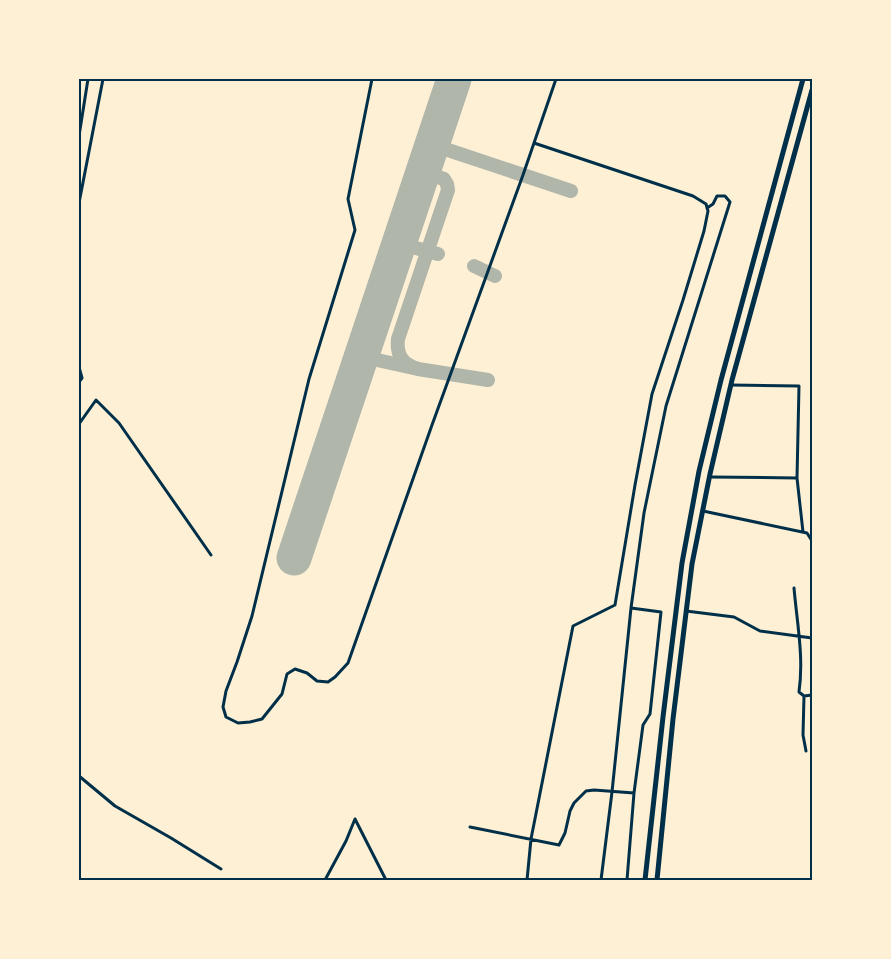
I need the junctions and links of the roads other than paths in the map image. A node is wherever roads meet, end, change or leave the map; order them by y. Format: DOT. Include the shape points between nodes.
graph roads {
  1 [pos="88,79"];
  2 [pos="103,79"];
  3 [pos="372,79"];
  4 [pos="556,79"];
  5 [pos="803,79"];
  6 [pos="812,90"];
  7 [pos="79,136"];
  8 [pos="534,143"];
  9 [pos="79,203"];
  10 [pos="708,208"];
  11 [pos="79,367"];
  12 [pos="79,382"];
  13 [pos="731,385"];
  14 [pos="79,424"];
  15 [pos="709,477"];
  16 [pos="797,478"];
  17 [pos="703,511"];
  18 [pos="803,532"];
  19 [pos="812,541"];
  20 [pos="211,555"];
  21 [pos="794,588"];
  22 [pos="631,608"];
  23 [pos="686,611"];
  24 [pos="799,636"];
  25 [pos="812,638"];
  26 [pos="812,695"];
  27 [pos="804,696"];
  28 [pos="806,751"];
  29 [pos="79,776"];
  30 [pos="612,792"];
  31 [pos="634,793"];
  32 [pos="470,827"];
  33 [pos="531,839"];
  34 [pos="222,869"];
  35 [pos="325,880"];
  36 [pos="386,880"];
  37 [pos="527,880"];
  38 [pos="602,880"];
  39 [pos="627,880"];
  40 [pos="645,880"];
  41 [pos="656,880"];
  1 -- 7 [label="street"];
  2 -- 9 [label="street"];
  3 -- 8 [label="street" via="348,198 355,230 309,379 252,616 226,691 223,707 226,717 238,723 262,719 282,694 287,674 295,669 317,682 328,682 348,663"];
  4 -- 8 [label="street"];
  5 -- 40 [label="highway" via="699,471 681,572"];
  6 -- 13 [label="highway"];
  8 -- 10 [label="street" via="693,196"];
  10 -- 22 [label="street" via="717,196 726,196 730,202 666,406 644,513"];
  10 -- 33 [label="street" via="684,300 652,394 615,605 573,626"];
  11 -- 12 [label="street" via="82,378"];
  13 -- 15 [label="highway"];
  13 -- 16 [label="street" via="799,386"];
  14 -- 20 [label="street" via="96,400 119,423"];
  15 -- 16 [label="street"];
  15 -- 17 [label="highway"];
  16 -- 18 [label="street"];
  17 -- 18 [label="street"];
  17 -- 23 [label="highway"];
  18 -- 19 [label="street"];
  21 -- 24 [label="street"];
  22 -- 30 [label="street"];
  22 -- 31 [label="street" via="661,612 650,714 643,725"];
  23 -- 24 [label="street" via="734,617 760,630"];
  23 -- 41 [label="highway"];
  24 -- 25 [label="street"];
  24 -- 27 [label="street" via="799,692"];
  26 -- 27 [label="street"];
  27 -- 28 [label="street"];
  29 -- 34 [label="street" via="115,806"];
  30 -- 31 [label="street"];
  30 -- 33 [label="street" via="586,791 574,803 559,845"];
  30 -- 38 [label="street"];
  31 -- 39 [label="street"];
  32 -- 33 [label="street"];
  33 -- 37 [label="street"];
  35 -- 36 [label="street" via="355,819"];
}
